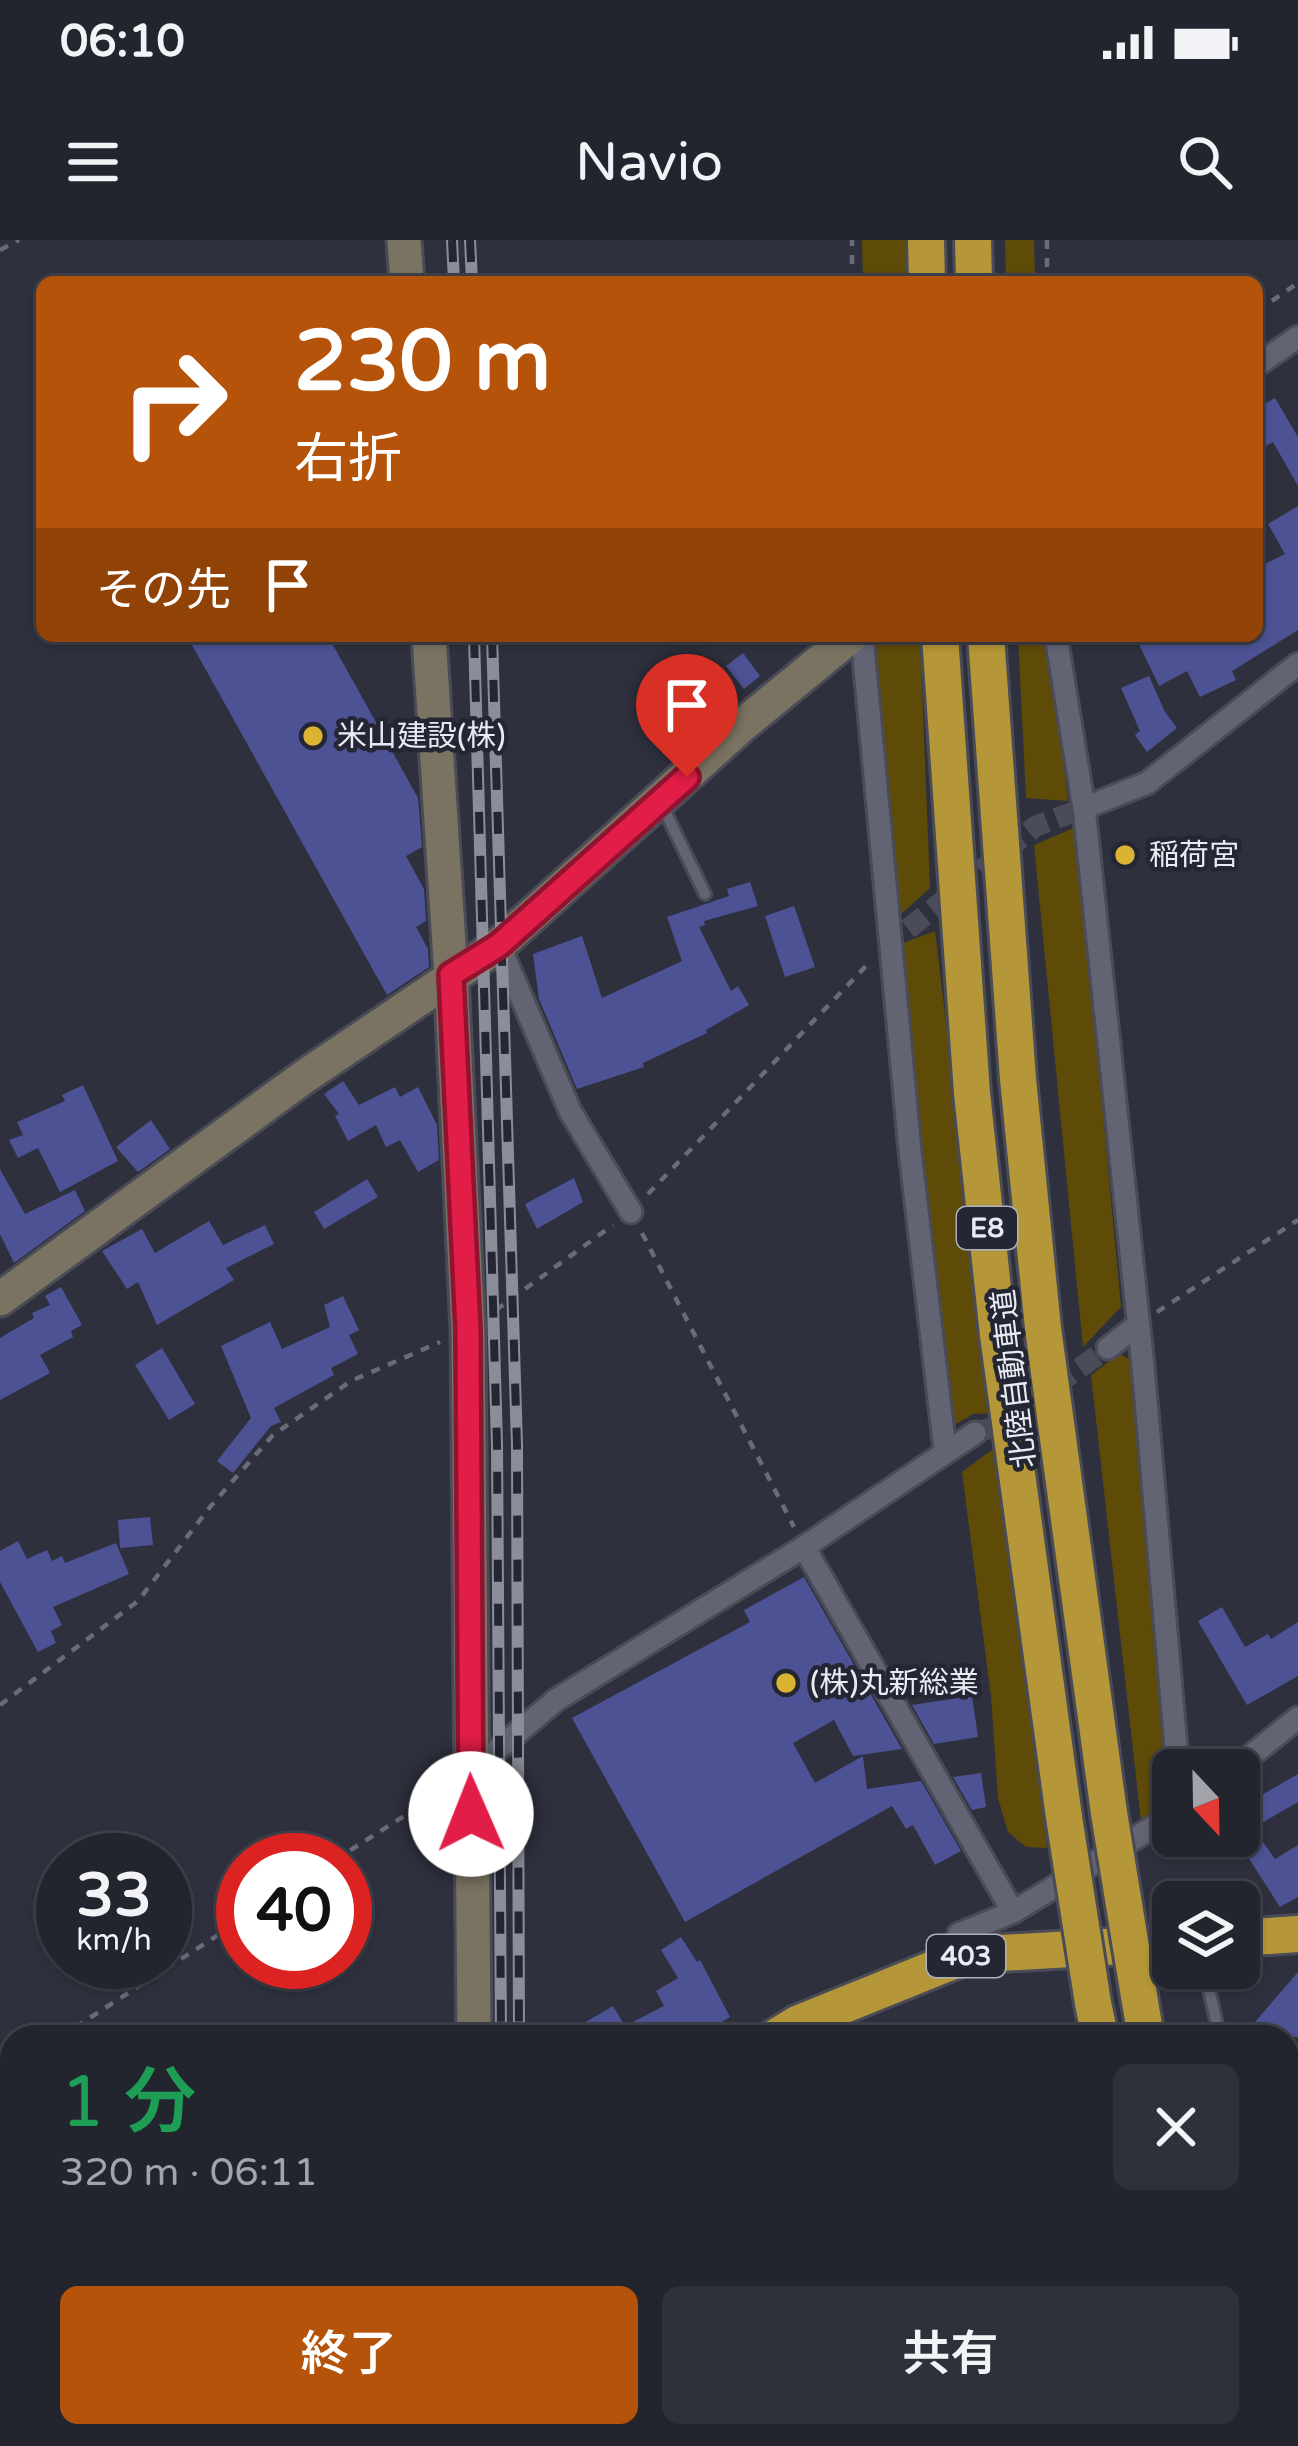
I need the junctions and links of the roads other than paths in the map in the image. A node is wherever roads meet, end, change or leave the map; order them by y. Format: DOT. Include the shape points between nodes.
graph roads {
  1 [pos="404,240"];
  2 [pos="926,240"];
  3 [pos="974,240"];
  4 [pos="406,276"];
  5 [pos="927,276"];
  6 [pos="974,276"];
  7 [pos="1298,337"];
  8 [pos="1263,361"];
  9 [pos="429,642"];
  10 [pos="844,642"];
  11 [pos="863,642"];
  12 [pos="940,642"];
  13 [pos="986,642"];
  14 [pos="1057,642"];
  15 [pos="1298,664"];
  16 [pos="661,802"];
  17 [pos="1084,808"];
  18 [pos="705,894"];
  19 [pos="499,945"];
  20 [pos="451,975"];
  21 [pos="631,1212"];
  22 [pos="0,1299"];
  23 [pos="1138,1324"];
  24 [pos="1108,1348"];
  25 [pos="975,1433"];
  26 [pos="945,1450"];
  27 [pos="804,1546"];
  28 [pos="1298,1718"];
  29 [pos="1176,1749"];
  30 [pos="1259,1749"];
  31 [pos="470,1773"];
  32 [pos="1152,1829"];
  33 [pos="1013,1912"];
  34 [pos="1298,1934"];
  35 [pos="1260,1937"];
  36 [pos="1152,1944"];
  37 [pos="955,1960"];
  38 [pos="1209,1989"];
  39 [pos="1096,2020"];
  40 [pos="474,2025"];
  41 [pos="794,2025"];
  42 [pos="1144,2025"];
  43 [pos="1217,2025"];
  1 -- 4 [label="street"];
  2 -- 5 [label="highway"];
  3 -- 6 [label="highway"];
  7 -- 8 [label="street"];
  9 -- 20 [label="street"];
  10 -- 16 [label="street"];
  11 -- 26 [label="street"];
  12 -- 39 [label="highway, 北陸自動車道 / E8, bridge" via="998,1335"];
  13 -- 42 [label="highway, 北陸自動車道 / E8, bridge" via="1040,1305"];
  14 -- 17 [label="street"];
  15 -- 17 [label="street" via="1147,783"];
  16 -- 18 [label="lane"];
  16 -- 19 [label="street"];
  17 -- 23 [label="street"];
  19 -- 20 [label="street"];
  19 -- 21 [label="street" via="570,1111"];
  20 -- 22 [label="street"];
  20 -- 31 [label="street" via="468,1330"];
  23 -- 24 [label="street"];
  23 -- 29 [label="street"];
  25 -- 26 [label="street"];
  26 -- 27 [label="street"];
  27 -- 31 [label="street" via="556,1700"];
  27 -- 33 [label="street"];
  28 -- 30 [label="street"];
  31 -- 40 [label="street"];
  32 -- 33 [label="street"];
  33 -- 37 [label="street" via="959,1934"];
  34 -- 35 [label="highway"];
  36 -- 37 [label="highway, 403"];
  37 -- 41 [label="highway, 403"];
  38 -- 43 [label="lane"];
}
